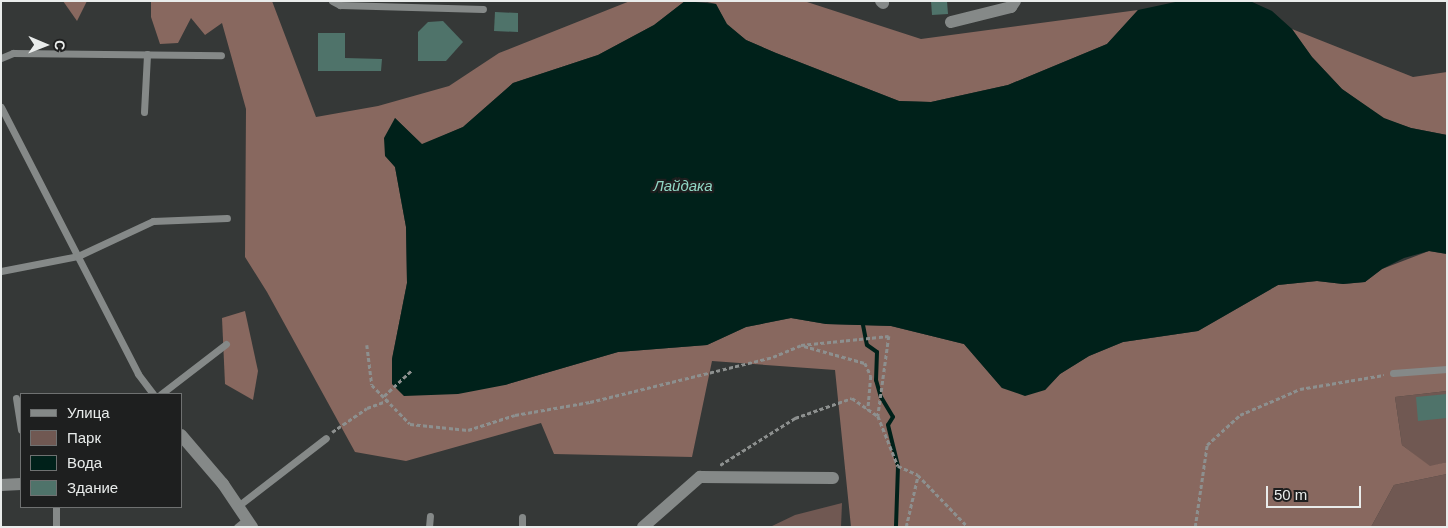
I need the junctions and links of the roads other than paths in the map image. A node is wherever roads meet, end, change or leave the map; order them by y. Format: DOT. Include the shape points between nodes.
graph roads {
  1 [pos="332,1"];
  2 [pos="1015,1"];
  3 [pos="483,9"];
  4 [pos="952,22"];
  5 [pos="147,54"];
  6 [pos="221,55"];
  7 [pos="1,58"];
  8 [pos="1,107"];
  9 [pos="144,112"];
  10 [pos="227,218"];
  11 [pos="78,256"];
  12 [pos="1,271"];
  13 [pos="226,344"];
  14 [pos="1447,369"];
  15 [pos="1393,373"];
  16 [pos="152,393"];
  17 [pos="163,393"];
  18 [pos="16,398"];
  19 [pos="20,424"];
  20 [pos="182,436"];
  21 [pos="326,438"];
  22 [pos="833,478"];
  23 [pos="20,484"];
  24 [pos="1,485"];
  25 [pos="238,506"];
  26 [pos="56,508"];
  27 [pos="430,516"];
  28 [pos="522,517"];
  29 [pos="245,524"];
  30 [pos="56,527"];
  31 [pos="430,527"];
  32 [pos="522,527"];
  33 [pos="643,527"];
  1 -- 3 [label="lane" via="340,5"];
  2 -- 4 [label="street" via="1011,7"];
  5 -- 6 [label="lane"];
  5 -- 7 [label="lane" via="13,53"];
  5 -- 9 [label="lane"];
  8 -- 11 [label="lane"];
  10 -- 11 [label="lane" via="154,221"];
  11 -- 12 [label="lane"];
  11 -- 16 [label="lane" via="138,374"];
  13 -- 17 [label="lane"];
  14 -- 15 [label="lane"];
  18 -- 19 [label="lane"];
  20 -- 25 [label="street"];
  21 -- 25 [label="lane"];
  22 -- 33 [label="street" via="700,477"];
  23 -- 24 [label="street"];
  25 -- 29 [label="street"];
  26 -- 30 [label="lane"];
  27 -- 31 [label="lane"];
  28 -- 32 [label="lane"];
}
